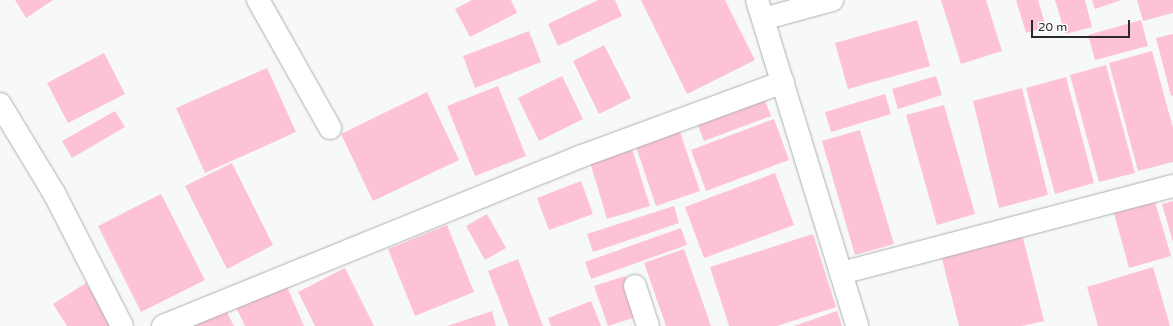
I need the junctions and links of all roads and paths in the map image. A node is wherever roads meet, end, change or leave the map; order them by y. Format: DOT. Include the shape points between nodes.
graph roads {
  1 [pos="258,0"];
  2 [pos="832,0"];
  3 [pos="760,10"];
  4 [pos="783,82"];
  5 [pos="0,104"];
  6 [pos="330,128"];
  7 [pos="1173,186"];
  8 [pos="841,273"];
  9 [pos="634,286"];
  10 [pos="122,326"];
  11 [pos="163,326"];
  12 [pos="648,326"];
  13 [pos="857,326"];
  1 -- 6 [label="street"];
  2 -- 3 [label="street"];
  3 -- 4 [label="street"];
  4 -- 8 [label="street"];
  4 -- 11 [label="street" via="582,156"];
  5 -- 10 [label="street" via="54,193"];
  7 -- 8 [label="street"];
  8 -- 13 [label="street"];
  9 -- 12 [label="street"];
}
